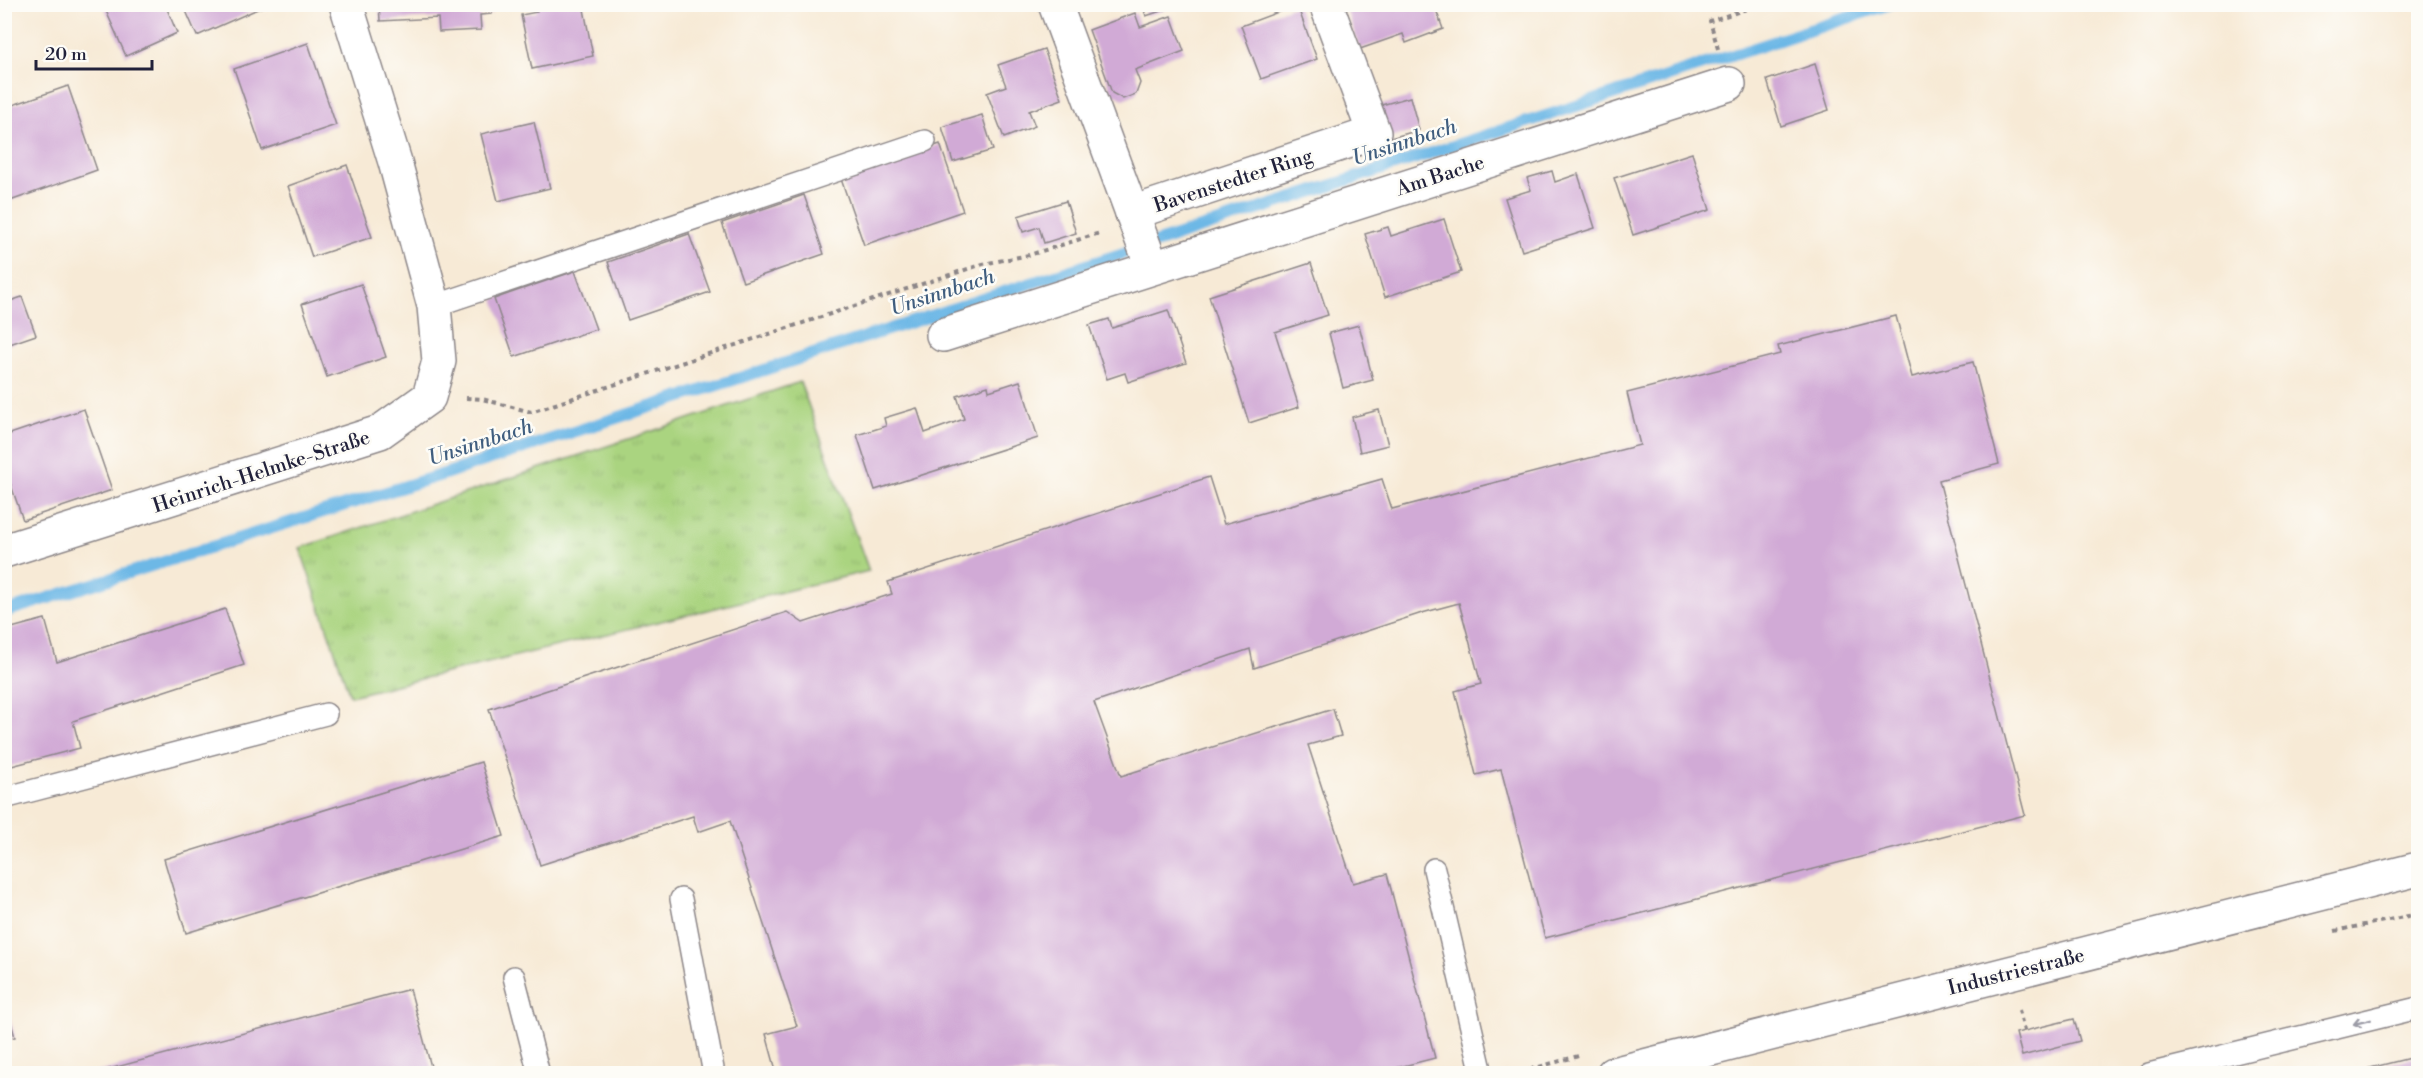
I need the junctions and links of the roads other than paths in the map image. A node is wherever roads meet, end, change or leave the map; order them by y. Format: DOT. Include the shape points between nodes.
graph roads {
  1 [pos="346,4"];
  2 [pos="1055,4"];
  3 [pos="1326,4"];
  4 [pos="1729,84"];
  5 [pos="925,141"];
  6 [pos="1142,239"];
  7 [pos="434,306"];
  8 [pos="943,335"];
  9 [pos="4,551"];
  10 [pos="326,714"];
  11 [pos="4,798"];
  12 [pos="1434,869"];
  13 [pos="2418,869"];
  14 [pos="681,899"];
  15 [pos="514,977"];
  16 [pos="2418,1008"];
  17 [pos="539,1074"];
  18 [pos="714,1074"];
  19 [pos="1482,1074"];
  20 [pos="1613,1074"];
  21 [pos="2149,1074"];
  1 -- 7 [label="street"];
  2 -- 6 [label="street, Bavenstedter Ring"];
  3 -- 6 [label="street, Bavenstedter Ring" via="1374,133"];
  4 -- 6 [label="street, Am Bache"];
  5 -- 7 [label="lane"];
  6 -- 8 [label="street, Am Bache"];
  7 -- 9 [label="street, Heinrich-Helmke-Straße" via="439,361 429,397 380,432"];
  10 -- 11 [label="lane"];
  12 -- 19 [label="lane"];
  13 -- 20 [label="street, Industriestraße"];
  14 -- 18 [label="lane"];
  15 -- 17 [label="lane"];
  16 -- 21 [label="lane, one-way"];
}
